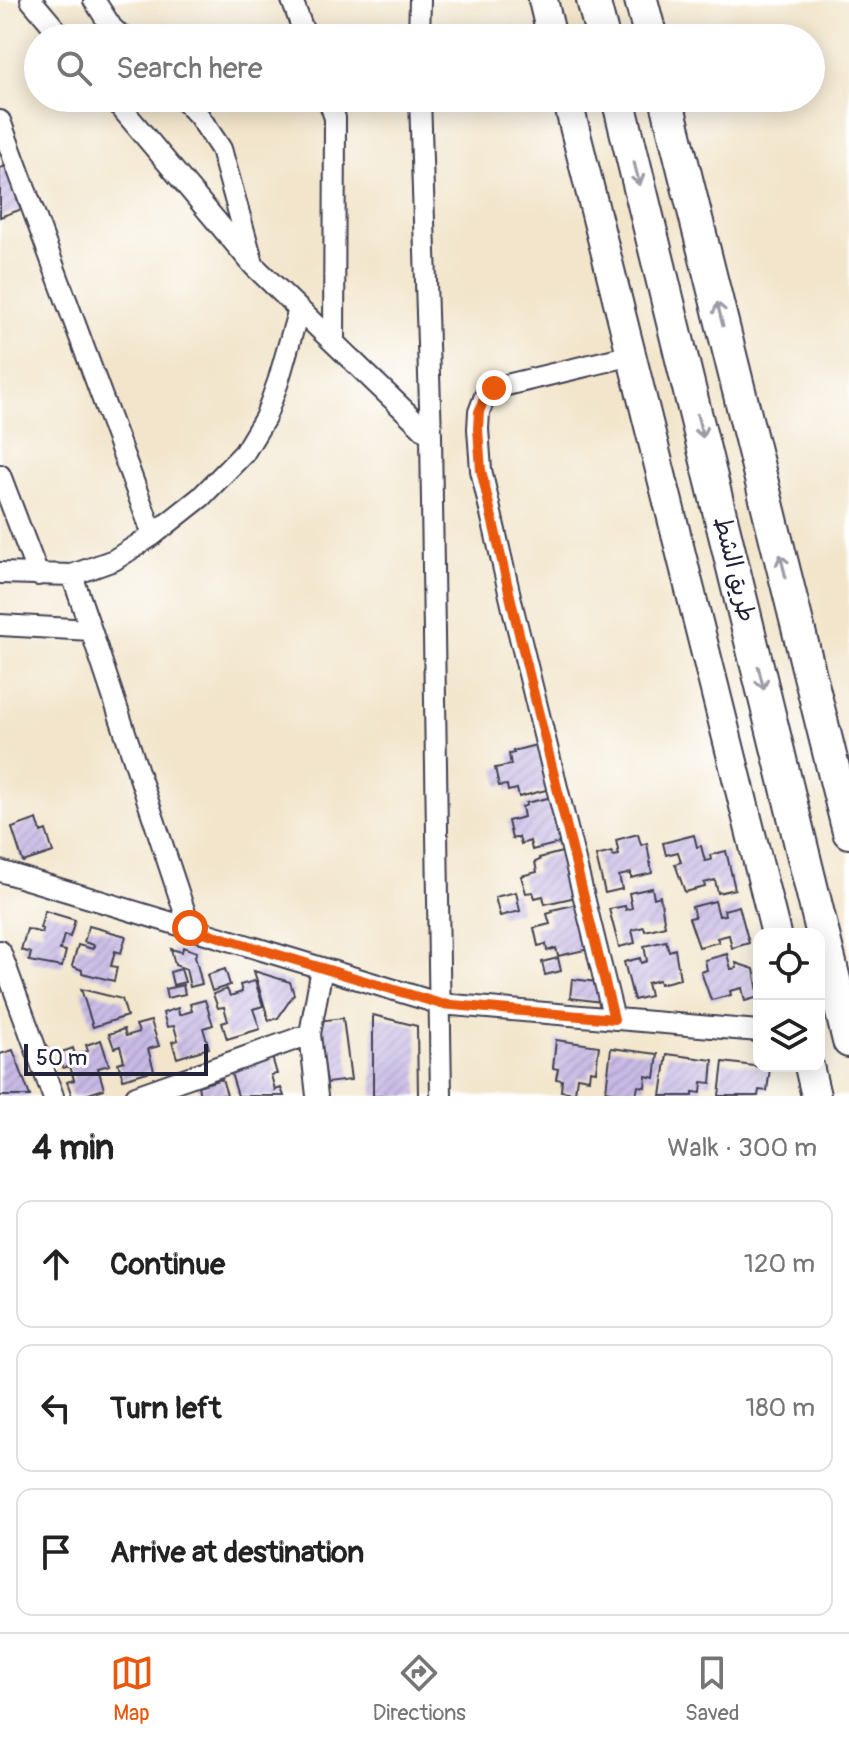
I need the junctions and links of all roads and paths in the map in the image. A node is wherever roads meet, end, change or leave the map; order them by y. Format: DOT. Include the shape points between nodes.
graph roads {
  1 [pos="31,0"];
  2 [pos="94,0"];
  3 [pos="292,0"];
  4 [pos="420,0"];
  5 [pos="543,0"];
  6 [pos="593,0"];
  7 [pos="641,0"];
  8 [pos="51,24"];
  9 [pos="109,24"];
  10 [pos="301,24"];
  11 [pos="419,24"];
  12 [pos="549,24"];
  13 [pos="599,24"];
  14 [pos="647,24"];
  15 [pos="125,112"];
  16 [pos="195,112"];
  17 [pos="333,112"];
  18 [pos="420,112"];
  19 [pos="571,112"];
  20 [pos="621,112"];
  21 [pos="669,112"];
  22 [pos="0,121"];
  23 [pos="254,266"];
  24 [pos="299,309"];
  25 [pos="334,343"];
  26 [pos="632,355"];
  27 [pos="431,436"];
  28 [pos="0,475"];
  29 [pos="153,535"];
  30 [pos="0,573"];
  31 [pos="38,575"];
  32 [pos="72,575"];
  33 [pos="0,625"];
  34 [pos="91,630"];
  35 [pos="849,832"];
  36 [pos="0,871"];
  37 [pos="190,928"];
  38 [pos="775,928"];
  39 [pos="0,951"];
  40 [pos="322,968"];
  41 [pos="441,1004"];
  42 [pos="614,1019"];
  43 [pos="753,1031"];
  44 [pos="310,1034"];
  45 [pos="849,1041"];
  46 [pos="810,1072"];
  47 [pos="53,1096"];
  48 [pos="136,1096"];
  49 [pos="317,1096"];
  50 [pos="441,1096"];
  51 [pos="816,1096"];
  1 -- 8 [label="street"];
  2 -- 9 [label="street"];
  3 -- 10 [label="street"];
  4 -- 11 [label="street"];
  5 -- 12 [label="street"];
  6 -- 13 [label="main road"];
  7 -- 14 [label="main road"];
  15 -- 23 [label="street"];
  16 -- 23 [label="street" via="221,149"];
  17 -- 25 [label="street"];
  18 -- 27 [label="street"];
  19 -- 26 [label="street"];
  20 -- 45 [label="main road, طريق الشط, one-way"];
  35 -- 21 [label="main road, طريق الشط, one-way"];
  22 -- 29 [label="street"];
  23 -- 24 [label="street"];
  24 -- 25 [label="street"];
  24 -- 29 [label="street" via="265,418 244,453"];
  25 -- 27 [label="street"];
  26 -- 38 [label="street"];
  26 -- 42 [label="street" via="494,388 485,396 478,429 481,470 509,593"];
  27 -- 41 [label="street"];
  28 -- 31 [label="street"];
  29 -- 32 [label="street" via="114,560"];
  30 -- 31 [label="street"];
  31 -- 32 [label="street"];
  32 -- 34 [label="street"];
  33 -- 34 [label="street"];
  34 -- 37 [label="street"];
  36 -- 37 [label="street"];
  37 -- 40 [label="street"];
  39 -- 47 [label="street"];
  40 -- 41 [label="street"];
  40 -- 44 [label="street"];
  41 -- 42 [label="street"];
  41 -- 50 [label="street"];
  42 -- 43 [label="street"];
  44 -- 48 [label="street"];
  44 -- 49 [label="street"];
  46 -- 51 [label="street"];
}
